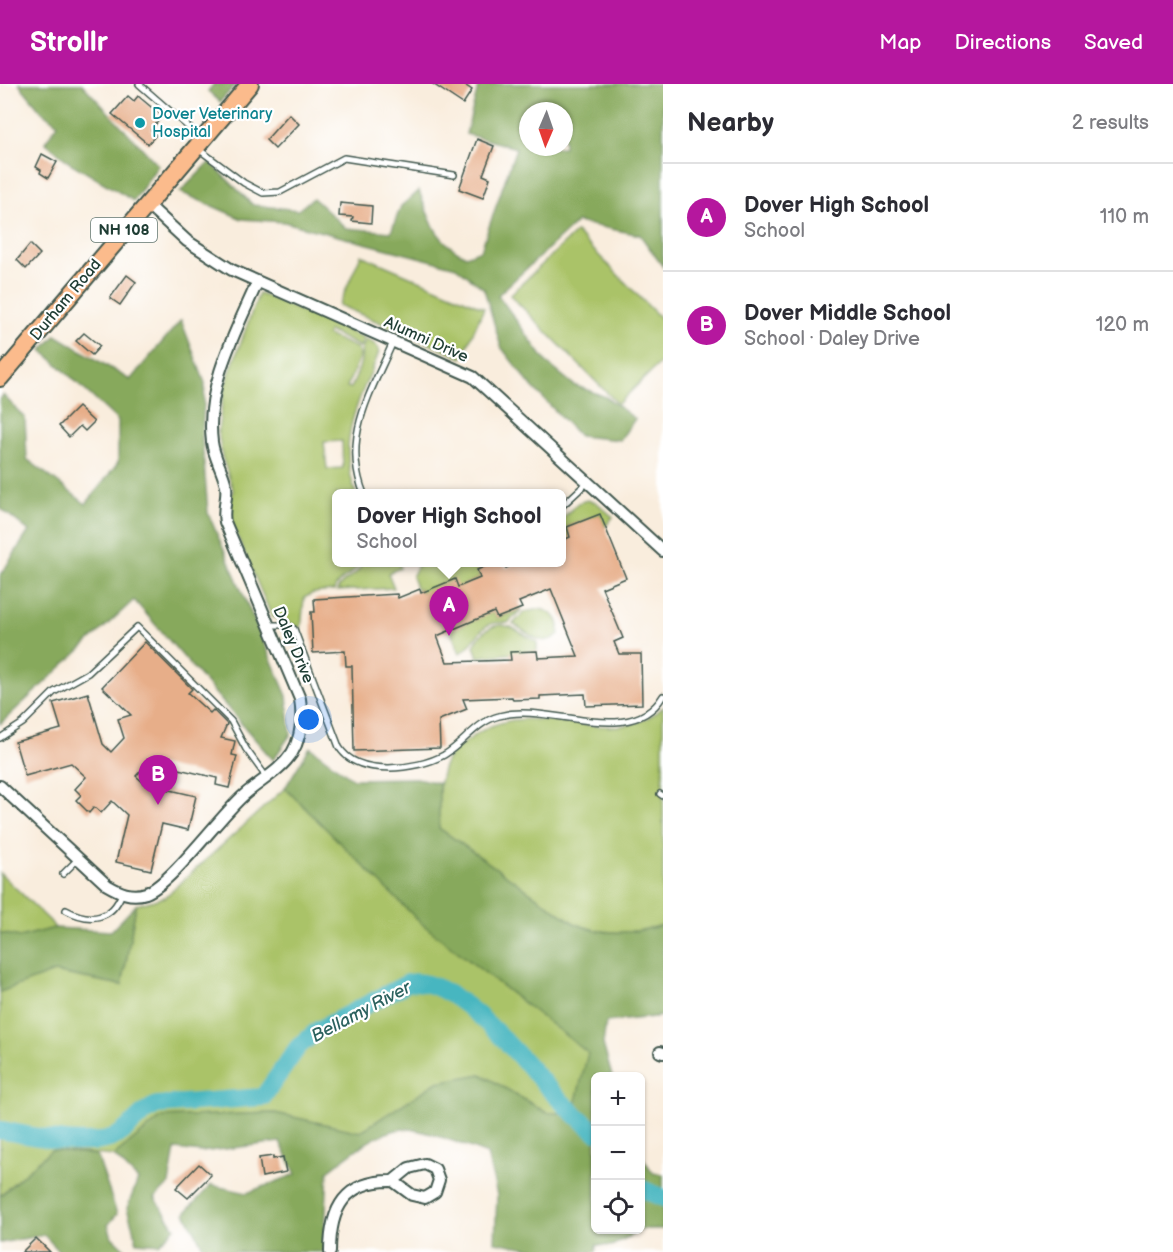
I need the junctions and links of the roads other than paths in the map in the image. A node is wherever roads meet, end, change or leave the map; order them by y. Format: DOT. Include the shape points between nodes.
graph roads {
  1 [pos="139,84"];
  2 [pos="250,84"];
  3 [pos="199,144"];
  4 [pos="454,175"];
  5 [pos="147,204"];
  6 [pos="257,283"];
  7 [pos="393,342"];
  8 [pos="0,378"];
  9 [pos="588,482"];
  10 [pos="363,489"];
  11 [pos="566,502"];
  12 [pos="663,550"];
  13 [pos="269,625"];
  14 [pos="663,696"];
  15 [pos="0,738"];
  16 [pos="267,778"];
  17 [pos="0,786"];
  18 [pos="78,859"];
  19 [pos="63,874"];
  20 [pos="122,893"];
  21 [pos="66,910"];
  22 [pos="393,1180"];
  23 [pos="330,1252"];
  1 -- 3 [label="lane"];
  2 -- 3 [label="main road, Durham Road / NH 108"];
  3 -- 4 [label="lane" via="244,183 263,193 279,192 344,158"];
  3 -- 5 [label="main road, Durham Road / NH 108"];
  5 -- 6 [label="street, Alumni Drive" via="213,260"];
  5 -- 8 [label="main road, Durham Road / NH 108"];
  6 -- 7 [label="street, Alumni Drive"];
  6 -- 13 [label="street, Daley Drive" via="223,367 211,426 226,489 225,522"];
  7 -- 9 [label="street, Alumni Drive" via="457,368 481,383"];
  7 -- 10 [label="lane" via="356,434 357,469"];
  9 -- 11 [label="lane"];
  9 -- 12 [label="street, Alumni Drive"];
  13 -- 14 [label="lane" via="294,630 339,747 351,761 364,767 419,765 434,760 477,727 507,714 553,714 606,723 630,720 649,712"];
  13 -- 16 [label="street, Daley Drive" via="300,699 302,717 291,753"];
  15 -- 16 [label="lane" via="23,723 54,692 88,672 137,627 231,722"];
  16 -- 20 [label="street, Daley Drive" via="241,798 164,881 145,893"];
  17 -- 18 [label="street"];
  18 -- 19 [label="lane"];
  18 -- 20 [label="street"];
  20 -- 21 [label="lane" via="115,908 105,916 81,917"];
  22 -- 23 [label="street" via="360,1186 341,1202 332,1222"];
}
